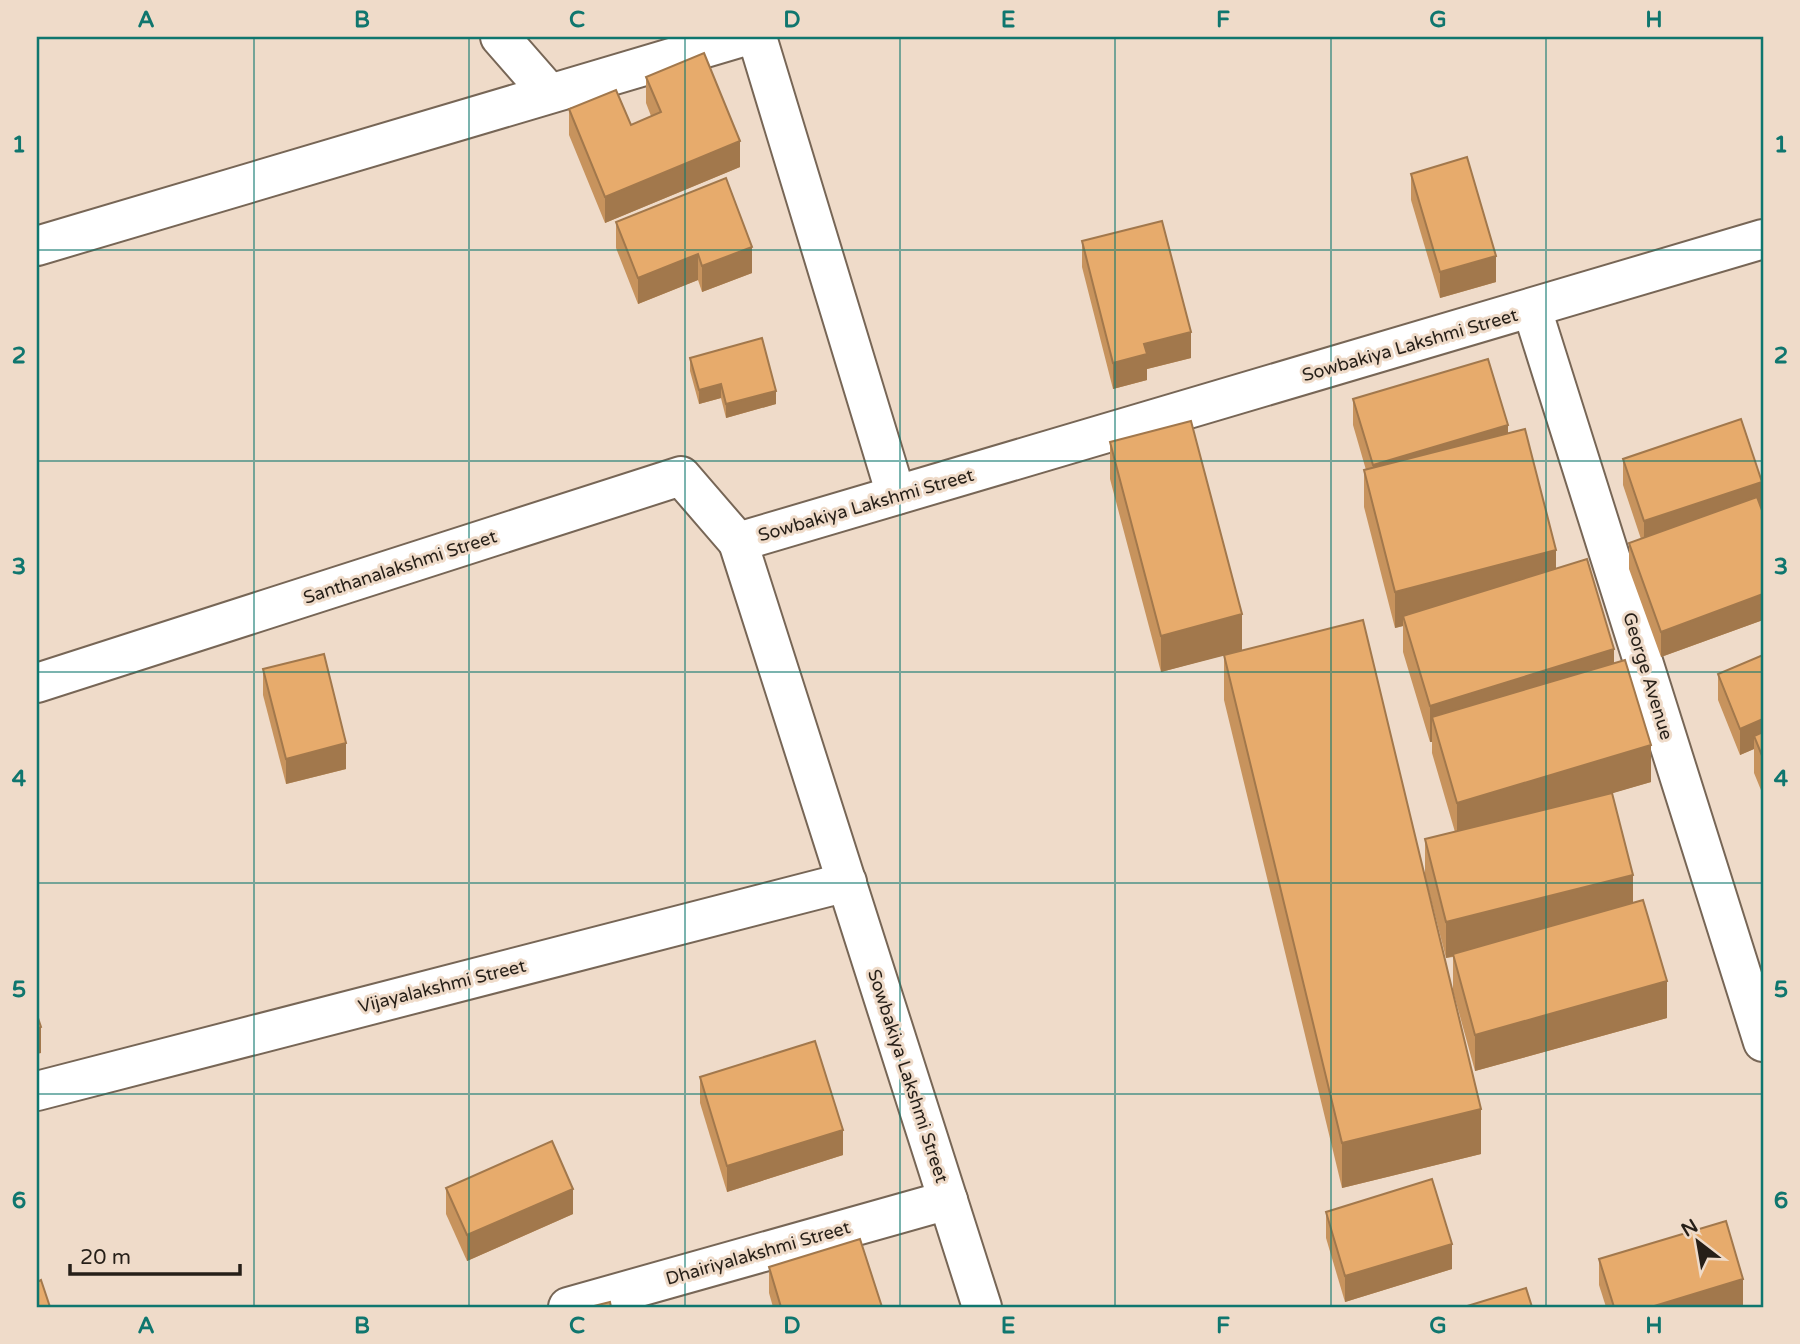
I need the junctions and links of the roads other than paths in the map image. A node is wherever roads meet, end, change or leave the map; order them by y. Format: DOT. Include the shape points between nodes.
graph roads {
  1 [pos="500,37"];
  2 [pos="742,37"];
  3 [pos="757,37"];
  4 [pos="549,93"];
  5 [pos="1763,239"];
  6 [pos="37,246"];
  7 [pos="1532,309"];
  8 [pos="896,495"];
  9 [pos="738,542"];
  10 [pos="37,683"];
  11 [pos="847,882"];
  12 [pos="1763,1042"];
  13 [pos="37,1091"];
  14 [pos="948,1200"];
  15 [pos="568,1307"];
  16 [pos="982,1307"];
  1 -- 4 [label="street"];
  2 -- 4 [label="street"];
  3 -- 8 [label="street"];
  4 -- 6 [label="street"];
  5 -- 7 [label="street, Sowbakiya Lakshmi Street"];
  7 -- 8 [label="street, Sowbakiya Lakshmi Street"];
  7 -- 12 [label="street, George Avenue"];
  8 -- 9 [label="street, Sowbakiya Lakshmi Street"];
  9 -- 10 [label="street, Santhanalakshmi Street" via="681,477"];
  9 -- 11 [label="street, Sowbakiya Lakshmi Street"];
  11 -- 13 [label="street, Vijayalakshmi Street"];
  11 -- 14 [label="street, Sowbakiya Lakshmi Street"];
  14 -- 15 [label="street, Dhairiyalakshmi Street"];
  14 -- 16 [label="street, Sowbakiya Lakshmi Street"];
}
